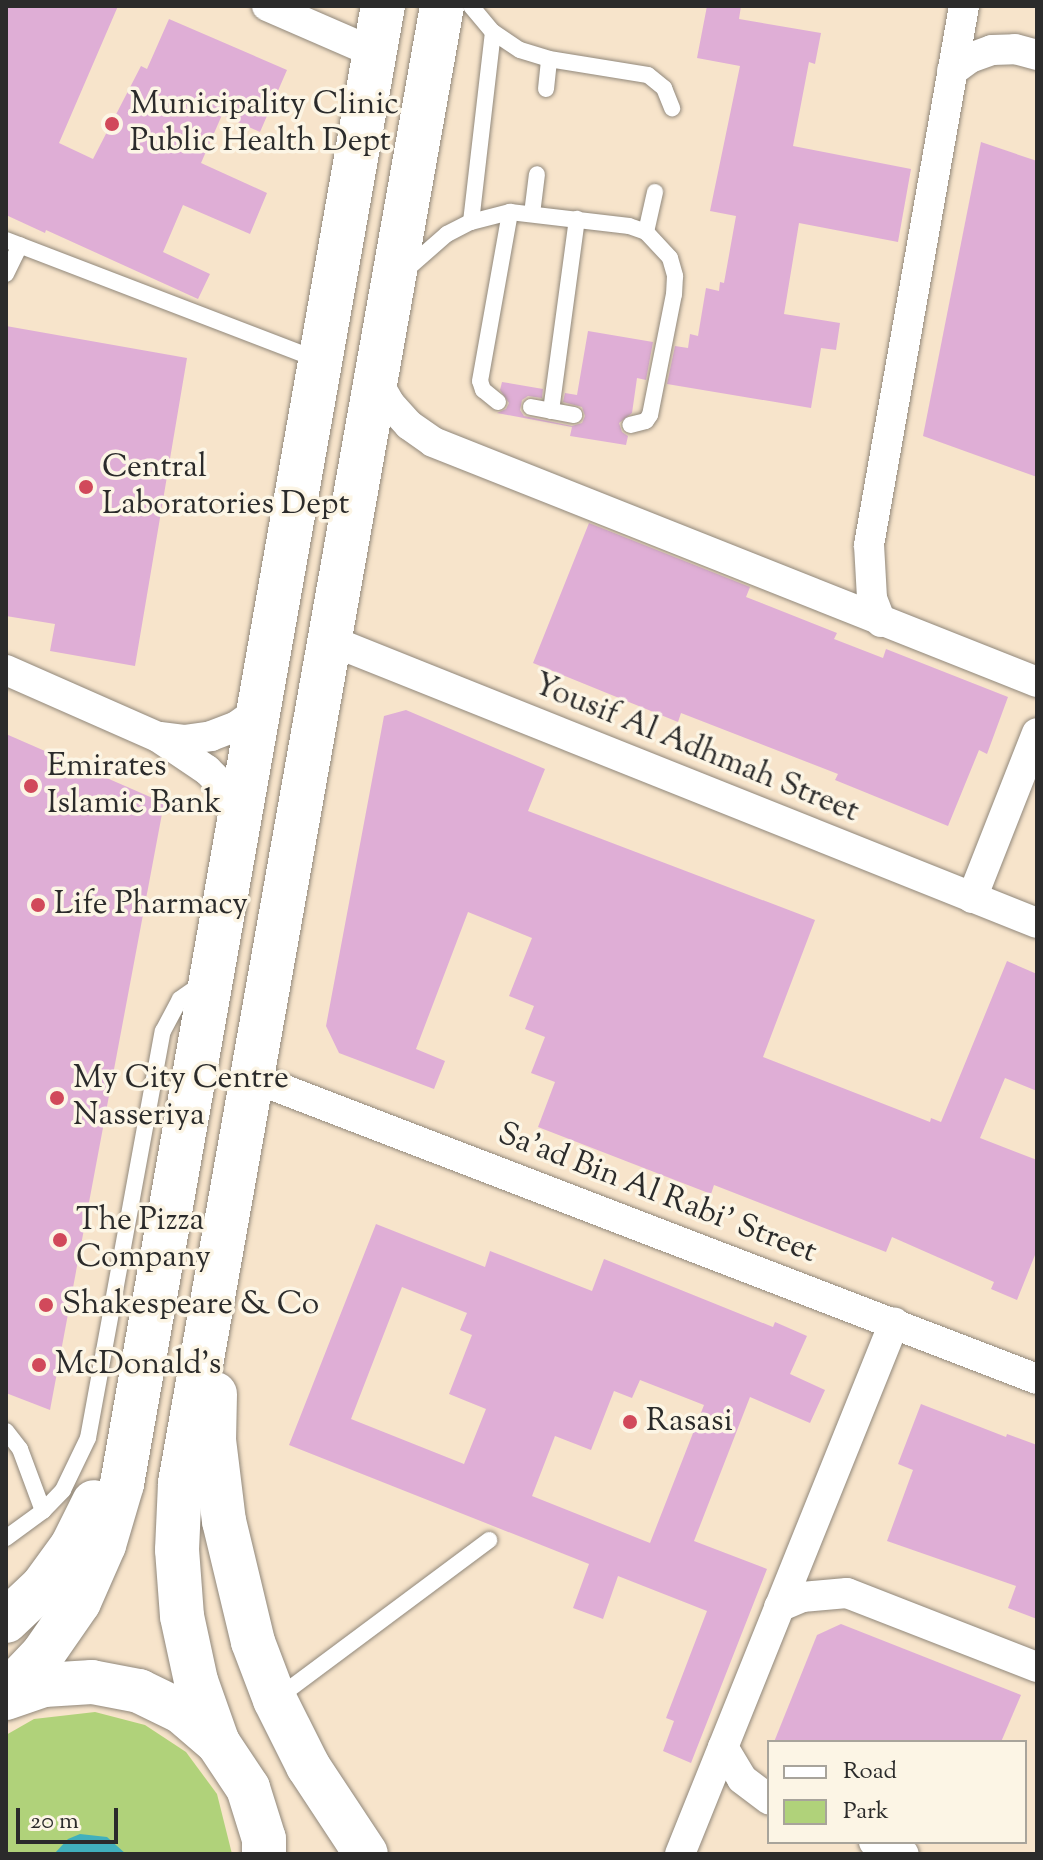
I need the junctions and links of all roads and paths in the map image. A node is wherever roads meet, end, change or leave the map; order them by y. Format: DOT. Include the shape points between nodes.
graph roads {
  1 [pos="383,6"];
  2 [pos="442,6"];
  3 [pos="471,6"];
  4 [pos="964,6"];
  5 [pos="272,7"];
  6 [pos="493,32"];
  7 [pos="375,53"];
  8 [pos="1037,55"];
  9 [pos="549,59"];
  10 [pos="952,71"];
  11 [pos="546,89"];
  12 [pos="672,108"];
  13 [pos="537,174"];
  14 [pos="655,192"];
  15 [pos="510,212"];
  16 [pos="532,214"];
  17 [pos="577,219"];
  18 [pos="471,222"];
  19 [pos="646,232"];
  20 [pos="13,242"];
  21 [pos="6,274"];
  22 [pos="390,293"];
  23 [pos="320,360"];
  24 [pos="375,378"];
  25 [pos="498,402"];
  26 [pos="531,407"];
  27 [pos="551,411"];
  28 [pos="574,415"];
  29 [pos="630,425"];
  30 [pos="881,622"];
  31 [pos="329,640"];
  32 [pos="6,670"];
  33 [pos="1037,682"];
  34 [pos="259,710"];
  35 [pos="1037,733"];
  36 [pos="158,737"];
  37 [pos="240,818"];
  38 [pos="972,898"];
  39 [pos="1037,923"];
  40 [pos="211,979"];
  41 [pos="251,1077"];
  42 [pos="216,1275"];
  43 [pos="894,1323"];
  44 [pos="1037,1379"];
  45 [pos="133,1420"];
  46 [pos="6,1431"];
  47 [pos="43,1511"];
  48 [pos="6,1538"];
  49 [pos="489,1540"];
  50 [pos="779,1607"];
  51 [pos="6,1621"];
  52 [pos="1037,1667"];
  53 [pos="6,1696"];
  54 [pos="275,1700"];
  55 [pos="218,1743"];
  56 [pos="723,1747"];
  57 [pos="767,1798"];
  58 [pos="879,1844"];
  59 [pos="269,1849"];
  60 [pos="366,1854"];
  61 [pos="680,1854"];
  62 [pos="904,1854"];
  1 -- 7 [label="main road"];
  2 -- 22 [label="main road"];
  3 -- 6 [label="lane"];
  4 -- 10 [label="street"];
  5 -- 7 [label="street"];
  6 -- 9 [label="lane" via="520,50"];
  6 -- 18 [label="lane"];
  7 -- 23 [label="main road"];
  8 -- 10 [label="street" via="992,50"];
  9 -- 11 [label="lane"];
  9 -- 12 [label="lane" via="648,75 664,88"];
  10 -- 30 [label="street" via="869,545 872,598"];
  13 -- 16 [label="lane"];
  14 -- 19 [label="lane"];
  15 -- 16 [label="lane"];
  15 -- 18 [label="lane"];
  15 -- 25 [label="lane" via="480,381"];
  16 -- 17 [label="lane"];
  17 -- 19 [label="lane"];
  17 -- 27 [label="lane"];
  18 -- 22 [label="lane" via="425,250"];
  19 -- 29 [label="lane" via="670,258 674,294 650,415"];
  20 -- 21 [label="lane"];
  20 -- 23 [label="lane"];
  22 -- 24 [label="main road"];
  23 -- 34 [label="main road"];
  24 -- 30 [label="street" via="409,425 433,442"];
  24 -- 31 [label="main road"];
  26 -- 27 [label="lane"];
  27 -- 28 [label="lane"];
  30 -- 33 [label="street"];
  31 -- 38 [label="street, Yousif Al Adhmah Street"];
  31 -- 41 [label="main road"];
  32 -- 36 [label="street"];
  34 -- 36 [label="street" via="211,736"];
  34 -- 37 [label="main road"];
  35 -- 38 [label="street"];
  36 -- 37 [label="street" via="207,770"];
  37 -- 40 [label="main road"];
  38 -- 39 [label="street, Yousif Al Adhmah Street"];
  40 -- 45 [label="main road"];
  40 -- 47 [label="lane" via="180,999 163,1031 88,1438 63,1490"];
  41 -- 42 [label="main road"];
  41 -- 43 [label="street, Sa'ad Bin Al Rabi' Street"];
  42 -- 54 [label="main road" via="214,1440 224,1521 236,1582"];
  42 -- 55 [label="main road" via="180,1483 177,1550 182,1616 196,1681"];
  43 -- 44 [label="street, Sa'ad Bin Al Rabi' Street"];
  43 -- 50 [label="street"];
  45 -- 51 [label="main road" via="72,1546 43,1586"];
  45 -- 53 [label="main road" via="104,1545 79,1602"];
  46 -- 47 [label="lane" via="20,1449"];
  47 -- 48 [label="lane"];
  49 -- 54 [label="lane"];
  50 -- 52 [label="street" via="813,1595 847,1593"];
  50 -- 56 [label="street"];
  53 -- 55 [label="main road" via="44,1685 92,1682 139,1691 182,1712"];
  54 -- 60 [label="main road" via="308,1766"];
  55 -- 59 [label="main road" via="248,1788"];
  56 -- 57 [label="street" via="742,1779"];
  56 -- 61 [label="street"];
  58 -- 62 [label="street"];
}
